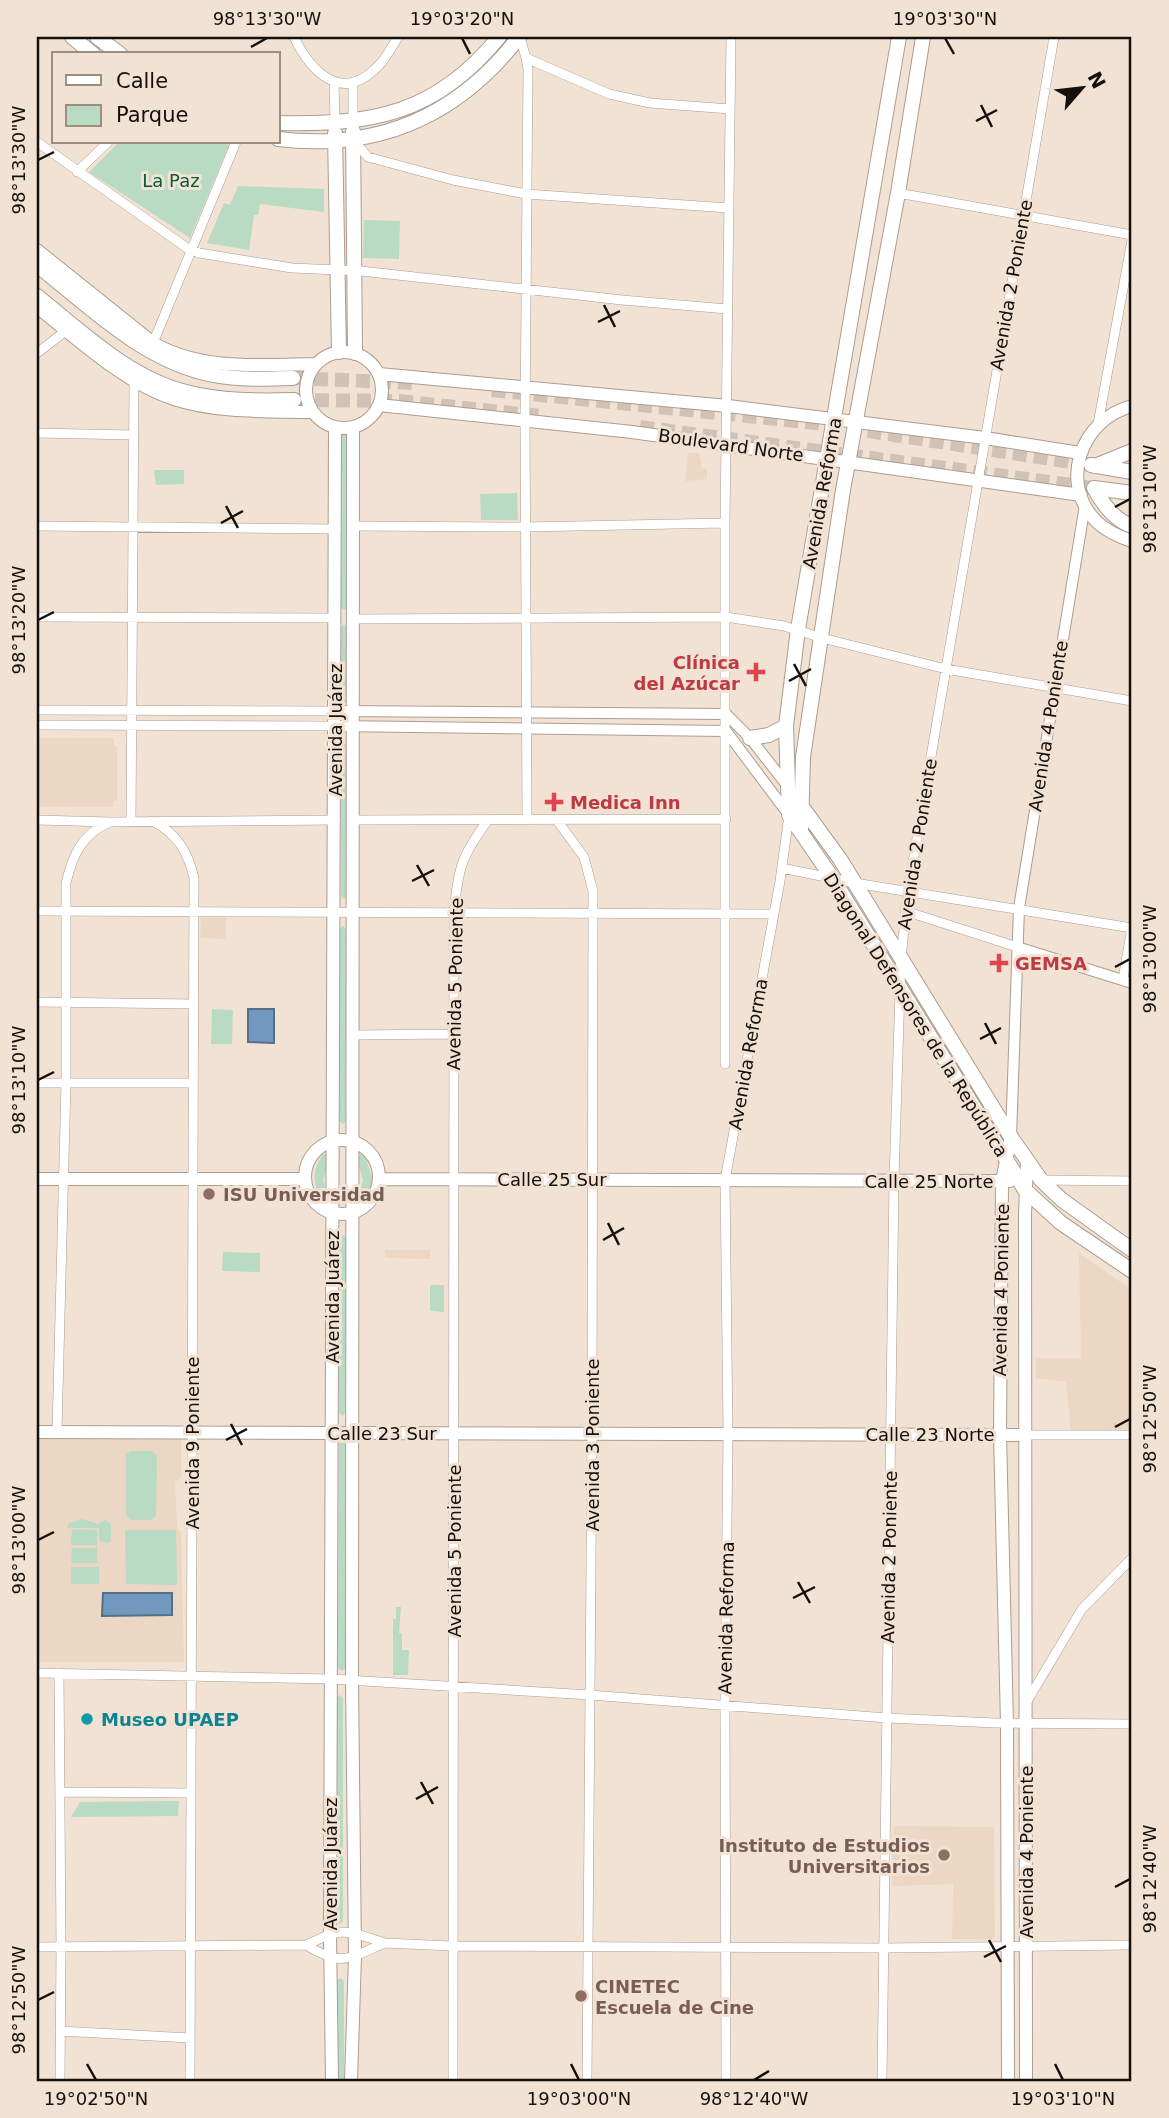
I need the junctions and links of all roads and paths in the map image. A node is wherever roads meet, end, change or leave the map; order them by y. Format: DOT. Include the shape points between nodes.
graph roads {
  1 [pos="72,37"];
  2 [pos="97,37"];
  3 [pos="294,37"];
  4 [pos="398,37"];
  5 [pos="499,37"];
  6 [pos="519,37"];
  7 [pos="731,37"];
  8 [pos="899,37"];
  9 [pos="923,37"];
  10 [pos="1054,37"];
  11 [pos="91,52"];
  12 [pos="117,52"];
  13 [pos="526,58"];
  14 [pos="334,82"];
  15 [pos="353,82"];
  16 [pos="730,109"];
  17 [pos="887,117"];
  18 [pos="909,120"];
  19 [pos="354,121"];
  20 [pos="280,123"];
  21 [pos="335,123"];
  22 [pos="280,139"];
  23 [pos="353,140"];
  24 [pos="335,141"];
  25 [pos="37,142"];
  26 [pos="106,144"];
  27 [pos="235,144"];
  28 [pos="77,172"];
  29 [pos="898,193"];
  30 [pos="526,194"];
  31 [pos="729,208"];
  32 [pos="1022,217"];
  33 [pos="1132,238"];
  34 [pos="37,250"];
  35 [pos="191,250"];
  36 [pos="37,265"];
  37 [pos="337,270"];
  38 [pos="354,271"];
  39 [pos="525,288"];
  40 [pos="37,296"];
  41 [pos="37,307"];
  42 [pos="727,309"];
  43 [pos="66,330"];
  44 [pos="153,343"];
  45 [pos="339,352"];
  46 [pos="37,353"];
  47 [pos="355,353"];
  48 [pos="315,364"];
  49 [pos="379,374"];
  50 [pos="293,378"];
  51 [pos="134,381"];
  52 [pos="525,387"];
  53 [pos="293,400"];
  54 [pos="379,405"];
  55 [pos="728,406"];
  56 [pos="1132,406"];
  57 [pos="312,412"];
  58 [pos="525,419"];
  59 [pos="835,419"];
  60 [pos="854,421"];
  61 [pos="1098,424"];
  62 [pos="335,428"];
  63 [pos="353,428"];
  64 [pos="37,433"];
  65 [pos="132,435"];
  66 [pos="985,438"];
  67 [pos="727,445"];
  68 [pos="1132,451"];
  69 [pos="1080,453"];
  70 [pos="829,458"];
  71 [pos="848,461"];
  72 [pos="1132,472"];
  73 [pos="978,481"];
  74 [pos="1132,493"];
  75 [pos="1083,500"];
  76 [pos="726,523"];
  77 [pos="37,526"];
  78 [pos="353,526"];
  79 [pos="1132,526"];
  80 [pos="132,527"];
  81 [pos="526,527"];
  82 [pos="336,529"];
  83 [pos="1132,541"];
  84 [pos="37,617"];
  85 [pos="726,617"];
  86 [pos="132,618"];
  87 [pos="335,618"];
  88 [pos="354,619"];
  89 [pos="526,620"];
  90 [pos="798,629"];
  91 [pos="822,638"];
  92 [pos="946,669"];
  93 [pos="1054,687"];
  94 [pos="1132,701"];
  95 [pos="37,710"];
  96 [pos="132,710"];
  97 [pos="334,711"];
  98 [pos="353,711"];
  99 [pos="526,712"];
  100 [pos="726,714"];
  101 [pos="37,725"];
  102 [pos="132,725"];
  103 [pos="335,726"];
  104 [pos="353,726"];
  105 [pos="786,726"];
  106 [pos="526,728"];
  107 [pos="726,731"];
  108 [pos="750,738"];
  109 [pos="786,784"];
  110 [pos="801,804"];
  111 [pos="789,815"];
  112 [pos="527,819"];
  113 [pos="556,819"];
  114 [pos="726,819"];
  115 [pos="37,820"];
  116 [pos="335,820"];
  117 [pos="353,820"];
  118 [pos="488,820"];
  119 [pos="110,821"];
  120 [pos="131,821"];
  121 [pos="152,821"];
  122 [pos="801,830"];
  123 [pos="782,868"];
  124 [pos="833,879"];
  125 [pos="855,883"];
  126 [pos="908,891"];
  127 [pos="1019,908"];
  128 [pos="37,911"];
  129 [pos="905,911"];
  130 [pos="65,912"];
  131 [pos="194,912"];
  132 [pos="333,912"];
  133 [pos="353,912"];
  134 [pos="454,913"];
  135 [pos="593,913"];
  136 [pos="726,914"];
  137 [pos="774,914"];
  138 [pos="1132,928"];
  139 [pos="1017,947"];
  140 [pos="901,958"];
  141 [pos="1127,981"];
  142 [pos="900,987"];
  143 [pos="37,1002"];
  144 [pos="66,1002"];
  145 [pos="193,1004"];
  146 [pos="454,1034"];
  147 [pos="353,1035"];
  148 [pos="725,1065"];
  149 [pos="37,1083"];
  150 [pos="66,1083"];
  151 [pos="193,1083"];
  152 [pos="1011,1137"];
  153 [pos="332,1140"];
  154 [pos="353,1141"];
  155 [pos="1006,1161"];
  156 [pos="1027,1161"];
  157 [pos="37,1179"];
  158 [pos="63,1179"];
  159 [pos="193,1179"];
  160 [pos="305,1179"];
  161 [pos="380,1179"];
  162 [pos="454,1179"];
  163 [pos="593,1180"];
  164 [pos="725,1180"];
  165 [pos="894,1180"];
  166 [pos="1041,1180"];
  167 [pos="1002,1181"];
  168 [pos="1132,1181"];
  169 [pos="1023,1184"];
  170 [pos="332,1213"];
  171 [pos="353,1213"];
  172 [pos="1132,1250"];
  173 [pos="1132,1271"];
  174 [pos="37,1432"];
  175 [pos="57,1432"];
  176 [pos="192,1433"];
  177 [pos="332,1433"];
  178 [pos="352,1433"];
  179 [pos="454,1434"];
  180 [pos="592,1434"];
  181 [pos="728,1434"];
  182 [pos="890,1434"];
  183 [pos="1000,1435"];
  184 [pos="1025,1435"];
  185 [pos="1132,1435"];
  186 [pos="1132,1558"];
  187 [pos="59,1673"];
  188 [pos="37,1674"];
  189 [pos="191,1675"];
  190 [pos="331,1679"];
  191 [pos="352,1681"];
  192 [pos="455,1688"];
  193 [pos="590,1695"];
  194 [pos="1026,1705"];
  195 [pos="725,1707"];
  196 [pos="887,1718"];
  197 [pos="1007,1723"];
  198 [pos="1026,1724"];
  199 [pos="1132,1724"];
  200 [pos="60,1792"];
  201 [pos="191,1793"];
  202 [pos="354,1933"];
  203 [pos="330,1934"];
  204 [pos="384,1943"];
  205 [pos="306,1945"];
  206 [pos="1132,1945"];
  207 [pos="453,1946"];
  208 [pos="724,1946"];
  209 [pos="37,1947"];
  210 [pos="61,1947"];
  211 [pos="190,1947"];
  212 [pos="1009,1947"];
  213 [pos="1026,1947"];
  214 [pos="587,1948"];
  215 [pos="884,1948"];
  216 [pos="355,1956"];
  217 [pos="331,1959"];
  218 [pos="60,2031"];
  219 [pos="190,2038"];
  220 [pos="60,2081"];
  221 [pos="190,2081"];
  222 [pos="332,2081"];
  223 [pos="351,2081"];
  224 [pos="453,2081"];
  225 [pos="587,2081"];
  226 [pos="726,2081"];
  227 [pos="882,2081"];
  228 [pos="1008,2081"];
  229 [pos="1026,2081"];
  1 -- 11 [label="main road"];
  2 -- 12 [label="main road"];
  3 -- 14 [label="street" via="311,65"];
  4 -- 15 [label="street" via="375,70"];
  5 -- 19 [label="main road" via="451,85 428,99"];
  6 -- 13 [label="street"];
  6 -- 23 [label="main road" via="485,75 448,104 405,127"];
  7 -- 16 [label="street"];
  8 -- 17 [label="main road, Avenida Reforma"];
  9 -- 18 [label="main road, Avenida Reforma"];
  10 -- 32 [label="street, Avenida 2 Poniente"];
  13 -- 16 [label="street" via="610,94 661,105"];
  13 -- 30 [label="street"];
  14 -- 15 [label="street"];
  14 -- 21 [label="street"];
  15 -- 19 [label="street"];
  16 -- 31 [label="street"];
  17 -- 18 [label="main road"];
  17 -- 59 [label="main road, Avenida Reforma"];
  18 -- 29 [label="main road, Avenida Reforma"];
  19 -- 21 [label="main road"];
  19 -- 23 [label="main road"];
  20 -- 21 [label="main road"];
  21 -- 24 [label="main road"];
  22 -- 24 [label="main road"];
  23 -- 24 [label="main road"];
  23 -- 30 [label="street" via="368,157"];
  23 -- 38 [label="main road"];
  24 -- 37 [label="main road"];
  25 -- 28 [label="street"];
  26 -- 28 [label="street"];
  27 -- 35 [label="street"];
  28 -- 35 [label="street"];
  29 -- 32 [label="street"];
  29 -- 60 [label="main road, Avenida Reforma"];
  30 -- 31 [label="street"];
  30 -- 39 [label="street"];
  31 -- 42 [label="street"];
  32 -- 33 [label="street"];
  32 -- 66 [label="street, Avenida 2 Poniente"];
  33 -- 61 [label="street"];
  34 -- 44 [label="main road"];
  35 -- 37 [label="street" via="292,268"];
  35 -- 44 [label="street"];
  36 -- 50 [label="main road" via="132,340 175,364 215,375"];
  37 -- 38 [label="street"];
  37 -- 45 [label="main road"];
  38 -- 39 [label="street"];
  38 -- 47 [label="main road"];
  39 -- 42 [label="street"];
  39 -- 52 [label="street"];
  40 -- 53 [label="main road" via="129,366 165,385 235,400"];
  41 -- 43 [label="main road"];
  42 -- 55 [label="street"];
  43 -- 46 [label="street"];
  43 -- 51 [label="main road"];
  44 -- 48 [label="main road" via="205,362"];
  45 -- 47 [label="main road"];
  45 -- 48 [label="main road"];
  47 -- 49 [label="main road"];
  48 -- 57 [label="main road" via="305,387"];
  49 -- 52 [label="main road, Boulevard Norte"];
  49 -- 54 [label="main road"];
  51 -- 57 [label="main road" via="174,399 211,407"];
  51 -- 65 [label="street"];
  52 -- 55 [label="main road, Boulevard Norte"];
  52 -- 58 [label="street"];
  54 -- 58 [label="main road, Boulevard Norte"];
  54 -- 63 [label="main road" via="367,422"];
  55 -- 59 [label="main road, Boulevard Norte"];
  55 -- 67 [label="street"];
  56 -- 61 [label="main road"];
  57 -- 62 [label="main road"];
  58 -- 67 [label="main road, Boulevard Norte"];
  58 -- 81 [label="street"];
  59 -- 60 [label="main road, Boulevard Norte"];
  59 -- 70 [label="main road, Avenida Reforma"];
  60 -- 66 [label="main road, Boulevard Norte"];
  60 -- 71 [label="main road, Avenida Reforma"];
  61 -- 69 [label="main road"];
  62 -- 63 [label="main road"];
  62 -- 82 [label="main road, Avenida Juárez"];
  63 -- 78 [label="main road, Avenida Juárez"];
  64 -- 65 [label="street"];
  65 -- 80 [label="street"];
  66 -- 69 [label="main road, Boulevard Norte"];
  66 -- 73 [label="street, Avenida 2 Poniente"];
  67 -- 70 [label="main road, Boulevard Norte"];
  67 -- 76 [label="street"];
  68 -- 72 [label="main road" via="1093,466"];
  69 -- 75 [label="main road" via="1078,481"];
  70 -- 71 [label="main road, Boulevard Norte"];
  70 -- 90 [label="main road, Avenida Reforma"];
  71 -- 73 [label="main road, Boulevard Norte"];
  71 -- 91 [label="main road, Avenida Reforma"];
  73 -- 75 [label="main road, Boulevard Norte"];
  73 -- 92 [label="street, Avenida 2 Poniente"];
  74 -- 79 [label="main road" via="1094,488 1112,514"];
  75 -- 83 [label="main road" via="1097,522"];
  75 -- 93 [label="street, Avenida 4 Poniente"];
  76 -- 81 [label="street"];
  76 -- 85 [label="street"];
  77 -- 80 [label="street"];
  78 -- 81 [label="street"];
  78 -- 88 [label="main road, Avenida Juárez"];
  80 -- 82 [label="street"];
  80 -- 86 [label="street"];
  81 -- 89 [label="street"];
  82 -- 87 [label="main road, Avenida Juárez"];
  84 -- 86 [label="street"];
  85 -- 89 [label="street"];
  85 -- 90 [label="street"];
  85 -- 100 [label="street"];
  86 -- 87 [label="street"];
  86 -- 96 [label="street"];
  87 -- 97 [label="main road, Avenida Juárez"];
  88 -- 89 [label="street"];
  88 -- 98 [label="main road, Avenida Juárez"];
  89 -- 99 [label="street"];
  90 -- 91 [label="street"];
  90 -- 105 [label="main road, Avenida Reforma"];
  91 -- 92 [label="street"];
  91 -- 110 [label="main road, Avenida Reforma" via="803,757"];
  92 -- 93 [label="street"];
  92 -- 126 [label="street, Avenida 2 Poniente"];
  93 -- 94 [label="street"];
  93 -- 127 [label="street, Avenida 4 Poniente"];
  95 -- 96 [label="street"];
  96 -- 97 [label="street"];
  96 -- 102 [label="street"];
  97 -- 98 [label="street"];
  97 -- 103 [label="main road, Avenida Juárez"];
  98 -- 99 [label="street"];
  98 -- 104 [label="main road, Avenida Juárez"];
  99 -- 100 [label="street"];
  99 -- 106 [label="street"];
  100 -- 107 [label="street"];
  100 -- 108 [label="street, Diagonal Defensores de la República"];
  101 -- 102 [label="street"];
  102 -- 103 [label="street"];
  102 -- 120 [label="street"];
  103 -- 104 [label="street"];
  103 -- 116 [label="main road, Avenida Juárez"];
  104 -- 106 [label="street"];
  104 -- 117 [label="main road, Avenida Juárez"];
  105 -- 108 [label="main road"];
  105 -- 109 [label="main road, Avenida Reforma"];
  106 -- 107 [label="street"];
  106 -- 112 [label="street"];
  107 -- 111 [label="street, Diagonal Defensores de la República"];
  107 -- 114 [label="street"];
  108 -- 109 [label="street, Diagonal Defensores de la República"];
  109 -- 110 [label="main road, Diagonal Defensores de la República"];
  109 -- 111 [label="main road, Avenida Reforma"];
  110 -- 122 [label="main road, Avenida Reforma"];
  110 -- 125 [label="main road, Diagonal Defensores de la República"];
  111 -- 122 [label="main road, Diagonal Defensores de la República"];
  111 -- 123 [label="street, Avenida Reforma"];
  112 -- 113 [label="street"];
  112 -- 118 [label="street"];
  113 -- 114 [label="street"];
  113 -- 135 [label="street, Avenida 3 Poniente" via="584,857"];
  114 -- 136 [label="street"];
  115 -- 119 [label="street"];
  116 -- 121 [label="street"];
  116 -- 132 [label="main road, Avenida Juárez"];
  117 -- 118 [label="street"];
  117 -- 133 [label="main road, Avenida Juárez"];
  118 -- 134 [label="street, Avenida 5 Poniente" via="461,862"];
  119 -- 120 [label="street"];
  119 -- 130 [label="street" via="79,845 66,883"];
  120 -- 121 [label="street"];
  121 -- 131 [label="street, Avenida 9 Poniente" via="175,836 187,855 194,878"];
  122 -- 124 [label="main road, Diagonal Defensores de la República"];
  123 -- 124 [label="street"];
  123 -- 137 [label="street, Avenida Reforma"];
  124 -- 125 [label="street"];
  124 -- 142 [label="main road, Diagonal Defensores de la República"];
  125 -- 126 [label="street"];
  125 -- 140 [label="main road, Diagonal Defensores de la República"];
  126 -- 127 [label="street"];
  126 -- 129 [label="street, Avenida 2 Poniente"];
  127 -- 138 [label="street"];
  127 -- 139 [label="street, Avenida 4 Poniente"];
  128 -- 130 [label="street"];
  129 -- 139 [label="street"];
  129 -- 140 [label="street, Avenida 2 Poniente"];
  130 -- 131 [label="street"];
  130 -- 144 [label="street"];
  131 -- 132 [label="street"];
  131 -- 145 [label="street, Avenida 9 Poniente"];
  132 -- 133 [label="street"];
  132 -- 153 [label="main road, Avenida Juárez"];
  133 -- 134 [label="street"];
  133 -- 147 [label="main road, Avenida Juárez"];
  134 -- 135 [label="street"];
  134 -- 146 [label="street, Avenida 5 Poniente"];
  135 -- 136 [label="street"];
  135 -- 163 [label="street, Avenida 3 Poniente"];
  136 -- 137 [label="street"];
  136 -- 148 [label="street"];
  137 -- 164 [label="street, Avenida Reforma"];
  138 -- 141 [label="street"];
  139 -- 141 [label="street"];
  139 -- 152 [label="street, Avenida 4 Poniente"];
  140 -- 142 [label="street, Avenida 2 Poniente"];
  140 -- 152 [label="main road, Diagonal Defensores de la República"];
  142 -- 155 [label="main road, Diagonal Defensores de la República"];
  142 -- 165 [label="street, Avenida 2 Poniente"];
  143 -- 144 [label="street"];
  144 -- 145 [label="street"];
  144 -- 150 [label="street"];
  145 -- 151 [label="street, Avenida 9 Poniente"];
  146 -- 147 [label="street"];
  146 -- 162 [label="street, Avenida 5 Poniente"];
  147 -- 154 [label="main road, Avenida Juárez"];
  149 -- 150 [label="street"];
  150 -- 151 [label="street"];
  150 -- 158 [label="street"];
  151 -- 159 [label="street, Avenida 9 Poniente"];
  152 -- 155 [label="main road, Avenida 4 Poniente"];
  152 -- 156 [label="main road, Diagonal Defensores de la República"];
  153 -- 154 [label="main road"];
  153 -- 160 [label="main road" via="309,1159"];
  153 -- 170 [label="main road, Avenida Juárez"];
  154 -- 161 [label="main road" via="370,1151"];
  154 -- 171 [label="main road, Avenida Juárez"];
  155 -- 167 [label="main road, Avenida 4 Poniente"];
  155 -- 169 [label="main road, Diagonal Defensores de la República"];
  156 -- 166 [label="main road, Diagonal Defensores de la República"];
  156 -- 169 [label="main road, Avenida 4 Poniente"];
  157 -- 158 [label="main road"];
  158 -- 159 [label="main road"];
  158 -- 175 [label="street"];
  159 -- 160 [label="main road"];
  159 -- 176 [label="street, Avenida 9 Poniente"];
  160 -- 170 [label="main road" via="313,1201"];
  161 -- 162 [label="main road, Calle 25 Sur"];
  161 -- 171 [label="main road" via="367,1206"];
  162 -- 163 [label="main road, Calle 25 Sur"];
  162 -- 179 [label="street, Avenida 5 Poniente"];
  163 -- 164 [label="main road, Calle 25 Sur"];
  163 -- 180 [label="street, Avenida 3 Poniente"];
  164 -- 165 [label="main road, Calle 25 Norte"];
  164 -- 181 [label="street, Avenida Reforma"];
  165 -- 167 [label="main road, Calle 25 Norte"];
  165 -- 182 [label="street, Avenida 2 Poniente"];
  166 -- 168 [label="street, Calle 25 Norte"];
  166 -- 169 [label="main road, Calle 25 Norte"];
  166 -- 172 [label="main road, Diagonal Defensores de la República"];
  167 -- 169 [label="main road, Calle 25 Norte"];
  167 -- 183 [label="main road, Avenida 4 Poniente"];
  169 -- 173 [label="main road, Diagonal Defensores de la República" via="1060,1223"];
  169 -- 184 [label="main road, Avenida 4 Poniente"];
  170 -- 171 [label="main road"];
  170 -- 177 [label="main road, Avenida Juárez"];
  171 -- 178 [label="main road, Avenida Juárez"];
  174 -- 175 [label="main road, Calle 23 Sur"];
  175 -- 176 [label="main road, Calle 23 Sur"];
  176 -- 177 [label="main road, Calle 23 Sur"];
  176 -- 189 [label="street, Avenida 9 Poniente"];
  177 -- 178 [label="main road, Calle 23 Sur"];
  177 -- 190 [label="main road, Avenida Juárez"];
  178 -- 179 [label="main road, Calle 23 Sur"];
  178 -- 191 [label="main road, Avenida Juárez"];
  179 -- 180 [label="main road, Calle 23 Sur"];
  179 -- 192 [label="street, Avenida 5 Poniente"];
  180 -- 181 [label="main road, Calle 23 Sur"];
  180 -- 193 [label="street, Avenida 3 Poniente"];
  181 -- 182 [label="main road, Calle 23 Norte"];
  181 -- 195 [label="street, Avenida Reforma"];
  182 -- 183 [label="main road, Calle 23 Norte"];
  182 -- 196 [label="street, Avenida 2 Poniente"];
  183 -- 184 [label="main road, Calle 23 Norte"];
  183 -- 197 [label="main road, Avenida 4 Poniente"];
  184 -- 185 [label="street, Calle 23 Norte"];
  184 -- 194 [label="main road, Avenida 4 Poniente"];
  186 -- 194 [label="street" via="1082,1609"];
  187 -- 188 [label="street"];
  187 -- 189 [label="street"];
  187 -- 200 [label="street"];
  189 -- 190 [label="street"];
  189 -- 201 [label="street, Avenida 9 Poniente"];
  190 -- 191 [label="street"];
  190 -- 203 [label="main road, Avenida Juárez"];
  191 -- 192 [label="street"];
  191 -- 202 [label="main road, Avenida Juárez"];
  192 -- 193 [label="street"];
  192 -- 207 [label="street, Avenida 5 Poniente"];
  193 -- 195 [label="street"];
  193 -- 214 [label="street, Avenida 3 Poniente"];
  194 -- 198 [label="main road, Avenida 4 Poniente"];
  195 -- 196 [label="street"];
  195 -- 208 [label="street, Avenida Reforma"];
  196 -- 197 [label="street"];
  196 -- 215 [label="street, Avenida 2 Poniente"];
  197 -- 198 [label="street"];
  197 -- 212 [label="main road, Avenida 4 Poniente"];
  198 -- 199 [label="street"];
  198 -- 213 [label="main road, Avenida 4 Poniente"];
  200 -- 201 [label="street"];
  200 -- 210 [label="street"];
  201 -- 211 [label="street, Avenida 9 Poniente"];
  202 -- 203 [label="street"];
  202 -- 204 [label="street"];
  202 -- 216 [label="main road, Avenida Juárez"];
  203 -- 205 [label="street"];
  203 -- 217 [label="main road, Avenida Juárez"];
  204 -- 207 [label="street"];
  204 -- 216 [label="street"];
  205 -- 211 [label="street"];
  205 -- 217 [label="street"];
  206 -- 213 [label="street"];
  207 -- 214 [label="street"];
  207 -- 224 [label="street, Avenida 5 Poniente"];
  208 -- 214 [label="street"];
  208 -- 215 [label="street"];
  208 -- 226 [label="street, Avenida Reforma"];
  209 -- 210 [label="street"];
  210 -- 211 [label="street"];
  210 -- 218 [label="street"];
  211 -- 219 [label="street, Avenida 9 Poniente"];
  212 -- 213 [label="street"];
  212 -- 215 [label="street"];
  212 -- 228 [label="main road, Avenida 4 Poniente"];
  213 -- 229 [label="main road, Avenida 4 Poniente"];
  214 -- 225 [label="street, Avenida 3 Poniente"];
  215 -- 227 [label="street, Avenida 2 Poniente"];
  216 -- 217 [label="street"];
  216 -- 223 [label="main road, Avenida Juárez"];
  217 -- 222 [label="main road, Avenida Juárez"];
  218 -- 219 [label="street"];
  218 -- 220 [label="street"];
  219 -- 221 [label="street, Avenida 9 Poniente"];
}
